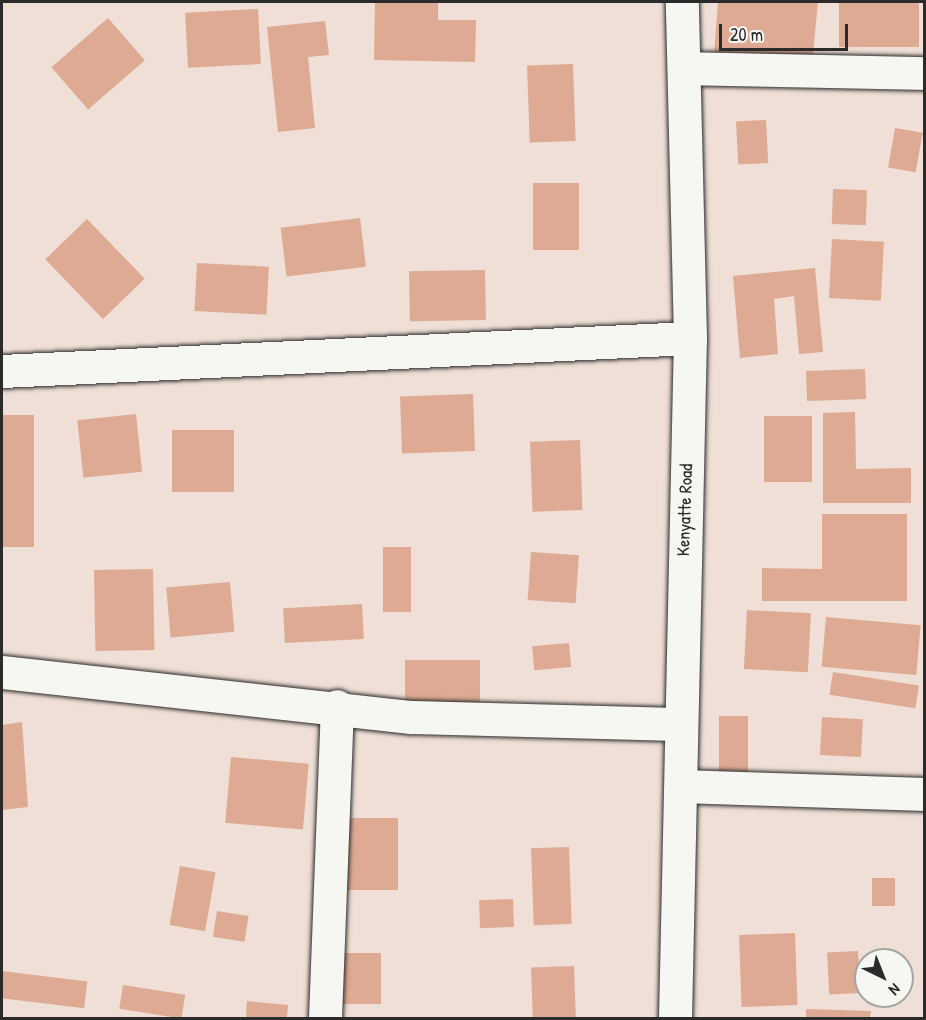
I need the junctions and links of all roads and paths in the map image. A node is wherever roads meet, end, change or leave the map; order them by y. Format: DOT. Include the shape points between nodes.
graph roads {
  1 [pos="682,2"];
  2 [pos="684,68"];
  3 [pos="924,73"];
  4 [pos="690,338"];
  5 [pos="2,371"];
  6 [pos="2,672"];
  7 [pos="336,706"];
  8 [pos="679,724"];
  9 [pos="681,786"];
  10 [pos="924,794"];
  11 [pos="325,1018"];
  12 [pos="675,1018"];
  1 -- 2 [label="street, Kenyatte Road"];
  2 -- 3 [label="street"];
  2 -- 4 [label="street, Kenyatte Road"];
  4 -- 5 [label="street"];
  4 -- 8 [label="street, Kenyatte Road"];
  6 -- 7 [label="street"];
  7 -- 8 [label="street" via="422,717"];
  7 -- 11 [label="street"];
  8 -- 9 [label="street, Kenyatte Road"];
  9 -- 10 [label="street"];
  9 -- 12 [label="street, Kenyatte Road"];
}
